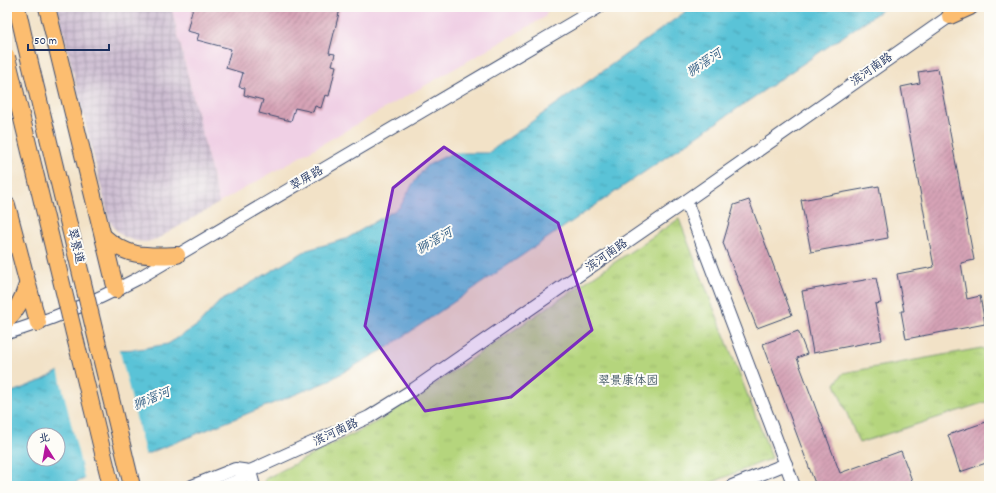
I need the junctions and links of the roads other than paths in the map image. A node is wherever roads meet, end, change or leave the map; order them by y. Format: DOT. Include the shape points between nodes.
graph roads {
  1 [pos="17,7"];
  2 [pos="47,7"];
  3 [pos="575,7"];
  4 [pos="599,7"];
  5 [pos="970,7"];
  6 [pos="954,11"];
  7 [pos="581,18"];
  8 [pos="7,57"];
  9 [pos="686,201"];
  10 [pos="7,205"];
  11 [pos="103,236"];
  12 [pos="177,255"];
  13 [pos="27,285"];
  14 [pos="116,290"];
  15 [pos="7,320"];
  16 [pos="38,323"];
  17 [pos="7,333"];
  18 [pos="786,464"];
  19 [pos="250,471"];
  20 [pos="111,486"];
  21 [pos="132,486"];
  22 [pos="192,486"];
  23 [pos="224,486"];
  24 [pos="254,486"];
  25 [pos="732,486"];
  26 [pos="794,486"];
  1 -- 21 [label="main road, 翠景道, bridge"];
  2 -- 11 [label="main road"];
  3 -- 7 [label="street"];
  4 -- 7 [label="street, 翠屏路"];
  5 -- 6 [label="main road"];
  6 -- 9 [label="street, 滨河南路"];
  7 -- 12 [label="street, 翠屏路"];
  8 -- 20 [label="main road, bridge"];
  9 -- 18 [label="street"];
  9 -- 19 [label="street, 滨河南路" via="421,385 376,413"];
  10 -- 13 [label="main road"];
  11 -- 12 [label="main road" via="119,248 138,255"];
  11 -- 14 [label="main road"];
  12 -- 14 [label="street, 翠屏路"];
  13 -- 15 [label="main road" via="23,298"];
  13 -- 16 [label="main road"];
  14 -- 16 [label="street, 翠屏路"];
  16 -- 17 [label="street, 翠屏路"];
  18 -- 25 [label="street"];
  18 -- 26 [label="street"];
  19 -- 22 [label="street, 滨河南路" via="235,469"];
  19 -- 23 [label="street, 滨河南路" via="239,480"];
  19 -- 24 [label="street"];
}
